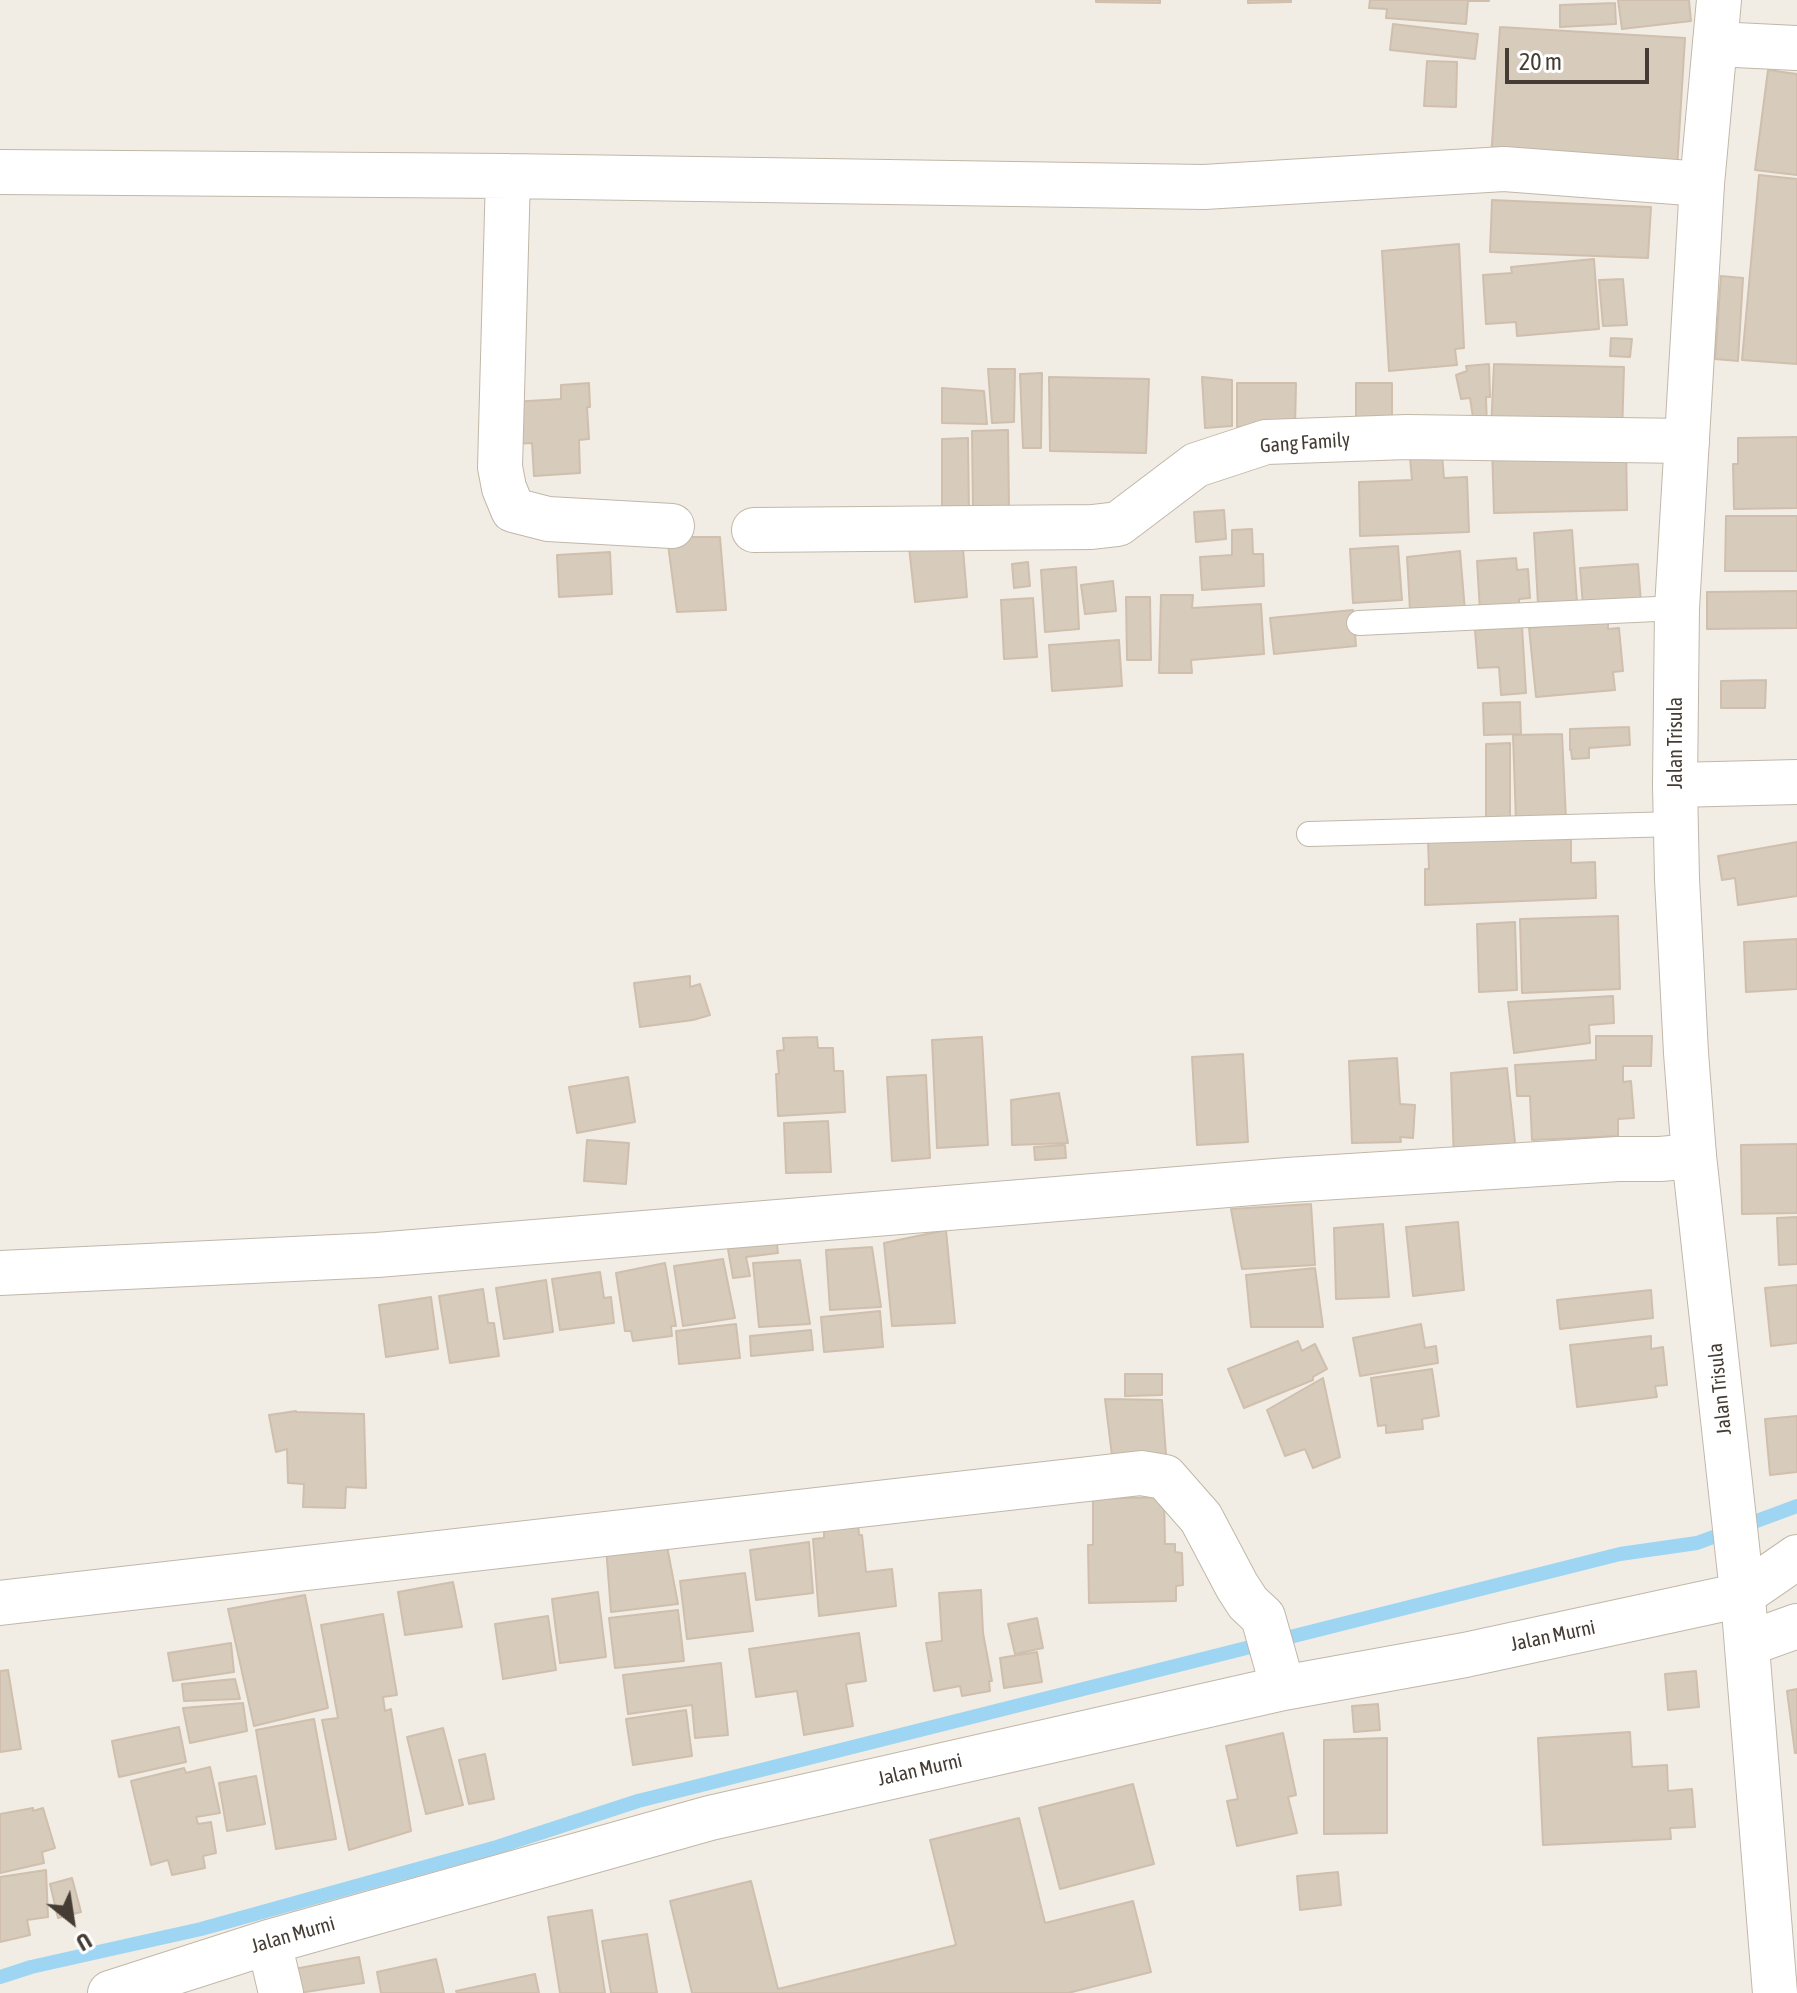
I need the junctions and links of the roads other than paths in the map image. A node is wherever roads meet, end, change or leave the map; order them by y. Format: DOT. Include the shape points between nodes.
graph roads {
  1 [pos="1719,0"];
  2 [pos="1715,44"];
  3 [pos="1797,48"];
  4 [pos="0,172"];
  5 [pos="508,176"];
  6 [pos="1702,184"];
  7 [pos="1687,441"];
  8 [pos="672,526"];
  9 [pos="754,530"];
  10 [pos="1677,608"];
  11 [pos="1359,623"];
  12 [pos="1797,782"];
  13 [pos="1676,804"];
  14 [pos="1309,834"];
  15 [pos="1694,1156"];
  16 [pos="0,1273"];
  17 [pos="1797,1557"];
  18 [pos="1742,1595"];
  19 [pos="0,1603"];
  20 [pos="1797,1626"];
  21 [pos="1747,1644"];
  22 [pos="1280,1675"];
  23 [pos="269,1942"];
  24 [pos="110,1993"];
  25 [pos="281,1993"];
  26 [pos="1775,1993"];
  1 -- 2 [label="street, Jalan Trisula"];
  2 -- 3 [label="street"];
  2 -- 6 [label="street, Jalan Trisula"];
  4 -- 5 [label="street"];
  5 -- 6 [label="street" via="1204,187 1504,169"];
  5 -- 8 [label="street" via="500,467 513,510 548,519"];
  6 -- 7 [label="street, Jalan Trisula"];
  7 -- 9 [label="street, Gang Family" via="1407,437 1266,442 1196,465 1118,524"];
  7 -- 10 [label="street, Jalan Trisula"];
  10 -- 11 [label="lane"];
  10 -- 13 [label="street, Jalan Trisula"];
  12 -- 13 [label="street"];
  13 -- 14 [label="lane"];
  13 -- 15 [label="street, Jalan Trisula"];
  15 -- 16 [label="street" via="1288,1180 377,1255"];
  15 -- 18 [label="street, Jalan Trisula"];
  17 -- 18 [label="street"];
  18 -- 21 [label="street"];
  18 -- 22 [label="street, Jalan Murni" via="1465,1655"];
  19 -- 22 [label="street" via="1141,1473 1165,1477 1201,1518 1237,1586 1263,1617"];
  20 -- 21 [label="street"];
  21 -- 26 [label="street"];
  22 -- 23 [label="street, Jalan Murni" via="710,1818"];
  23 -- 24 [label="street, Jalan Murni"];
  23 -- 25 [label="street"];
}
